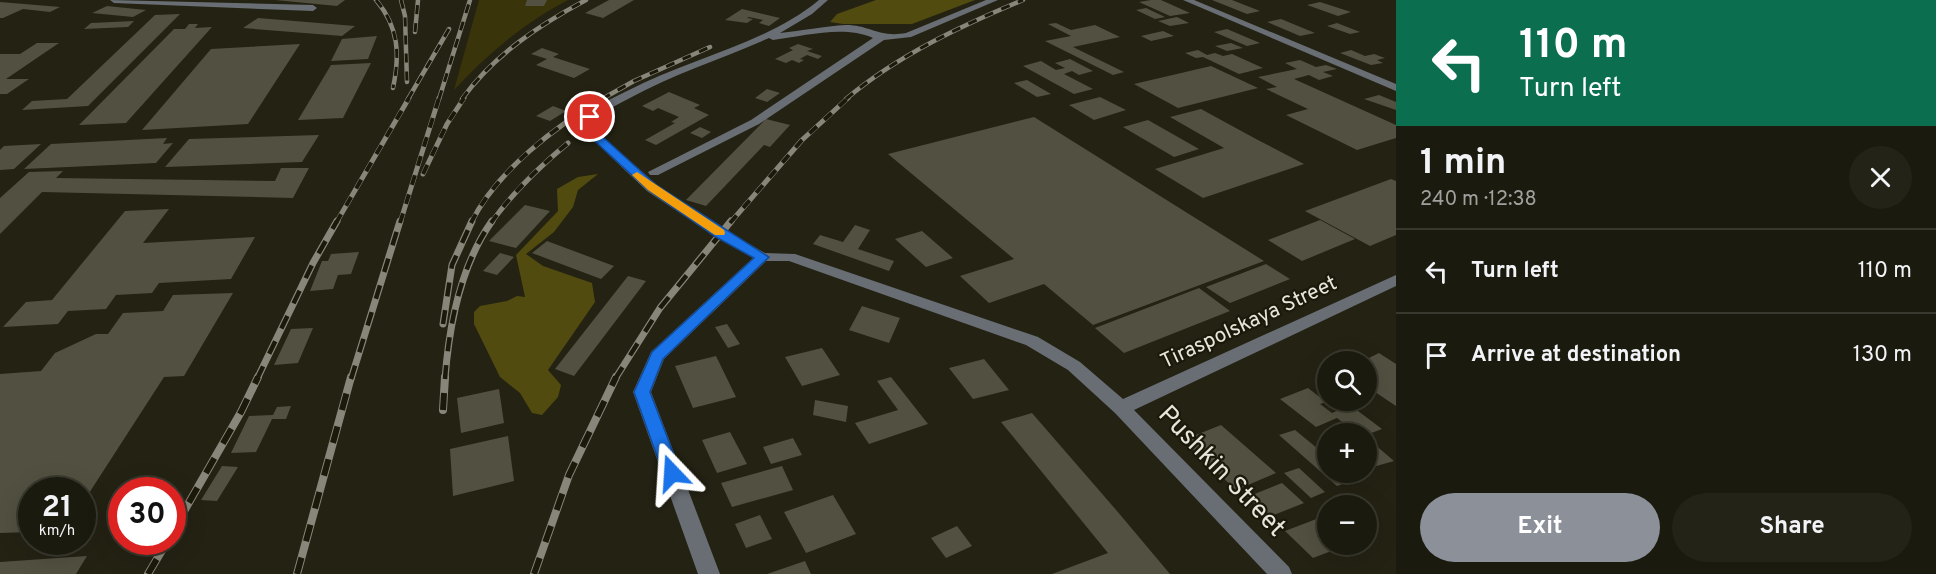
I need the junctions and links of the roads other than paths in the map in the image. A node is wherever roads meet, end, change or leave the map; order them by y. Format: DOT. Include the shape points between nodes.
graph roads {
  1 [pos="114,0"];
  2 [pos="824,0"];
  3 [pos="994,0"];
  4 [pos="1188,0"];
  5 [pos="313,8"];
  6 [pos="882,37"];
  7 [pos="754,40"];
  8 [pos="1396,88"];
  9 [pos="654,172"];
  10 [pos="762,257"];
  11 [pos="1396,280"];
  12 [pos="1121,408"];
  13 [pos="709,574"];
  14 [pos="1281,574"];
  1 -- 5 [label="street"];
  2 -- 7 [label="street" via="791,23"];
  3 -- 6 [label="street" via="908,34"];
  4 -- 8 [label="street"];
  6 -- 7 [label="street" via="846,28"];
  6 -- 9 [label="street" via="755,122"];
  7 -- 10 [label="street" via="649,83 596,112 587,125 595,137 652,188"];
  10 -- 12 [label="street, Pushkin Street" via="790,257 1032,341 1074,366"];
  10 -- 13 [label="street" via="657,356 642,392"];
  11 -- 12 [label="street, Tiraspolskaya Street"];
  12 -- 14 [label="street, Pushkin Street"];
}
